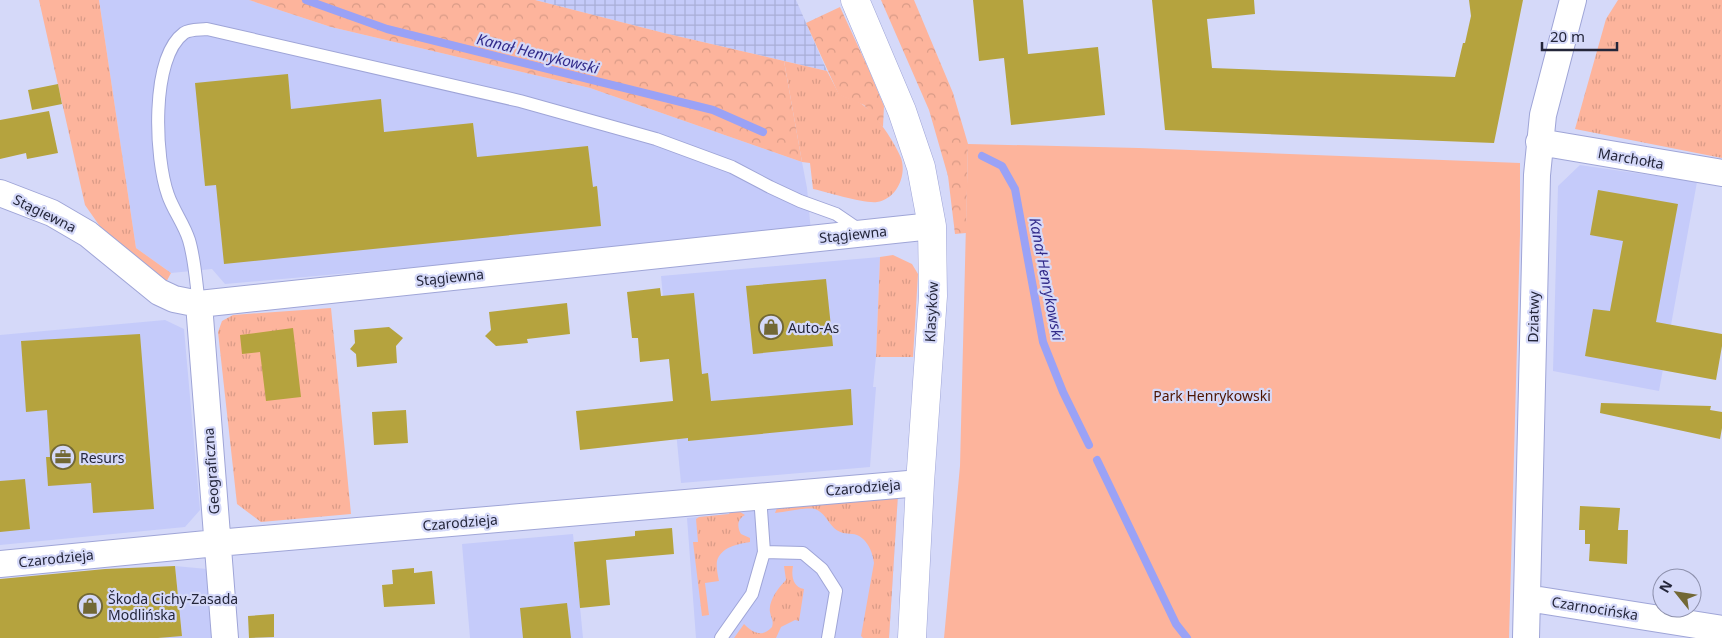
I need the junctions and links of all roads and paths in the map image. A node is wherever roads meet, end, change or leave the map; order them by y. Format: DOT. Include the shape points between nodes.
graph roads {
  1 [pos="855,0"];
  2 [pos="1573,0"];
  3 [pos="1539,142"];
  4 [pos="1722,173"];
  5 [pos="0,193"];
  6 [pos="932,226"];
  7 [pos="864,233"];
  8 [pos="199,304"];
  9 [pos="920,483"];
  10 [pos="760,496"];
  11 [pos="217,542"];
  12 [pos="764,552"];
  13 [pos="0,564"];
  14 [pos="1527,598"];
  15 [pos="1722,629"];
  16 [pos="225,638"];
  17 [pos="721,638"];
  18 [pos="828,638"];
  19 [pos="912,638"];
  20 [pos="1526,638"];
  1 -- 6 [label="street, Klasyków" via="902,111 921,167"];
  2 -- 3 [label="street, Dziatwy"];
  3 -- 4 [label="street, Marchołta"];
  3 -- 14 [label="street, Dziatwy"];
  5 -- 8 [label="street, Stągiewna" via="52,212 88,234 159,292 174,300"];
  6 -- 7 [label="street, Stągiewna"];
  6 -- 9 [label="street, Klasyków" via="933,296"];
  7 -- 8 [label="street, Stągiewna"];
  7 -- 8 [label="lane" via="836,214 785,194 732,167 656,138 520,101 206,29 186,31 171,51 164,73 158,106 158,138 167,193 189,239"];
  8 -- 11 [label="street, Geograficzna"];
  9 -- 10 [label="street, Czarodzieja"];
  9 -- 19 [label="street, Klasyków"];
  10 -- 11 [label="street, Czarodzieja"];
  10 -- 12 [label="lane"];
  11 -- 13 [label="street, Czarodzieja"];
  11 -- 16 [label="street, Geograficzna"];
  12 -- 17 [label="lane" via="752,594"];
  12 -- 18 [label="lane" via="803,553 822,569 836,591"];
  14 -- 15 [label="street, Czarnocińska"];
  14 -- 20 [label="street, Dziatwy"];
}
